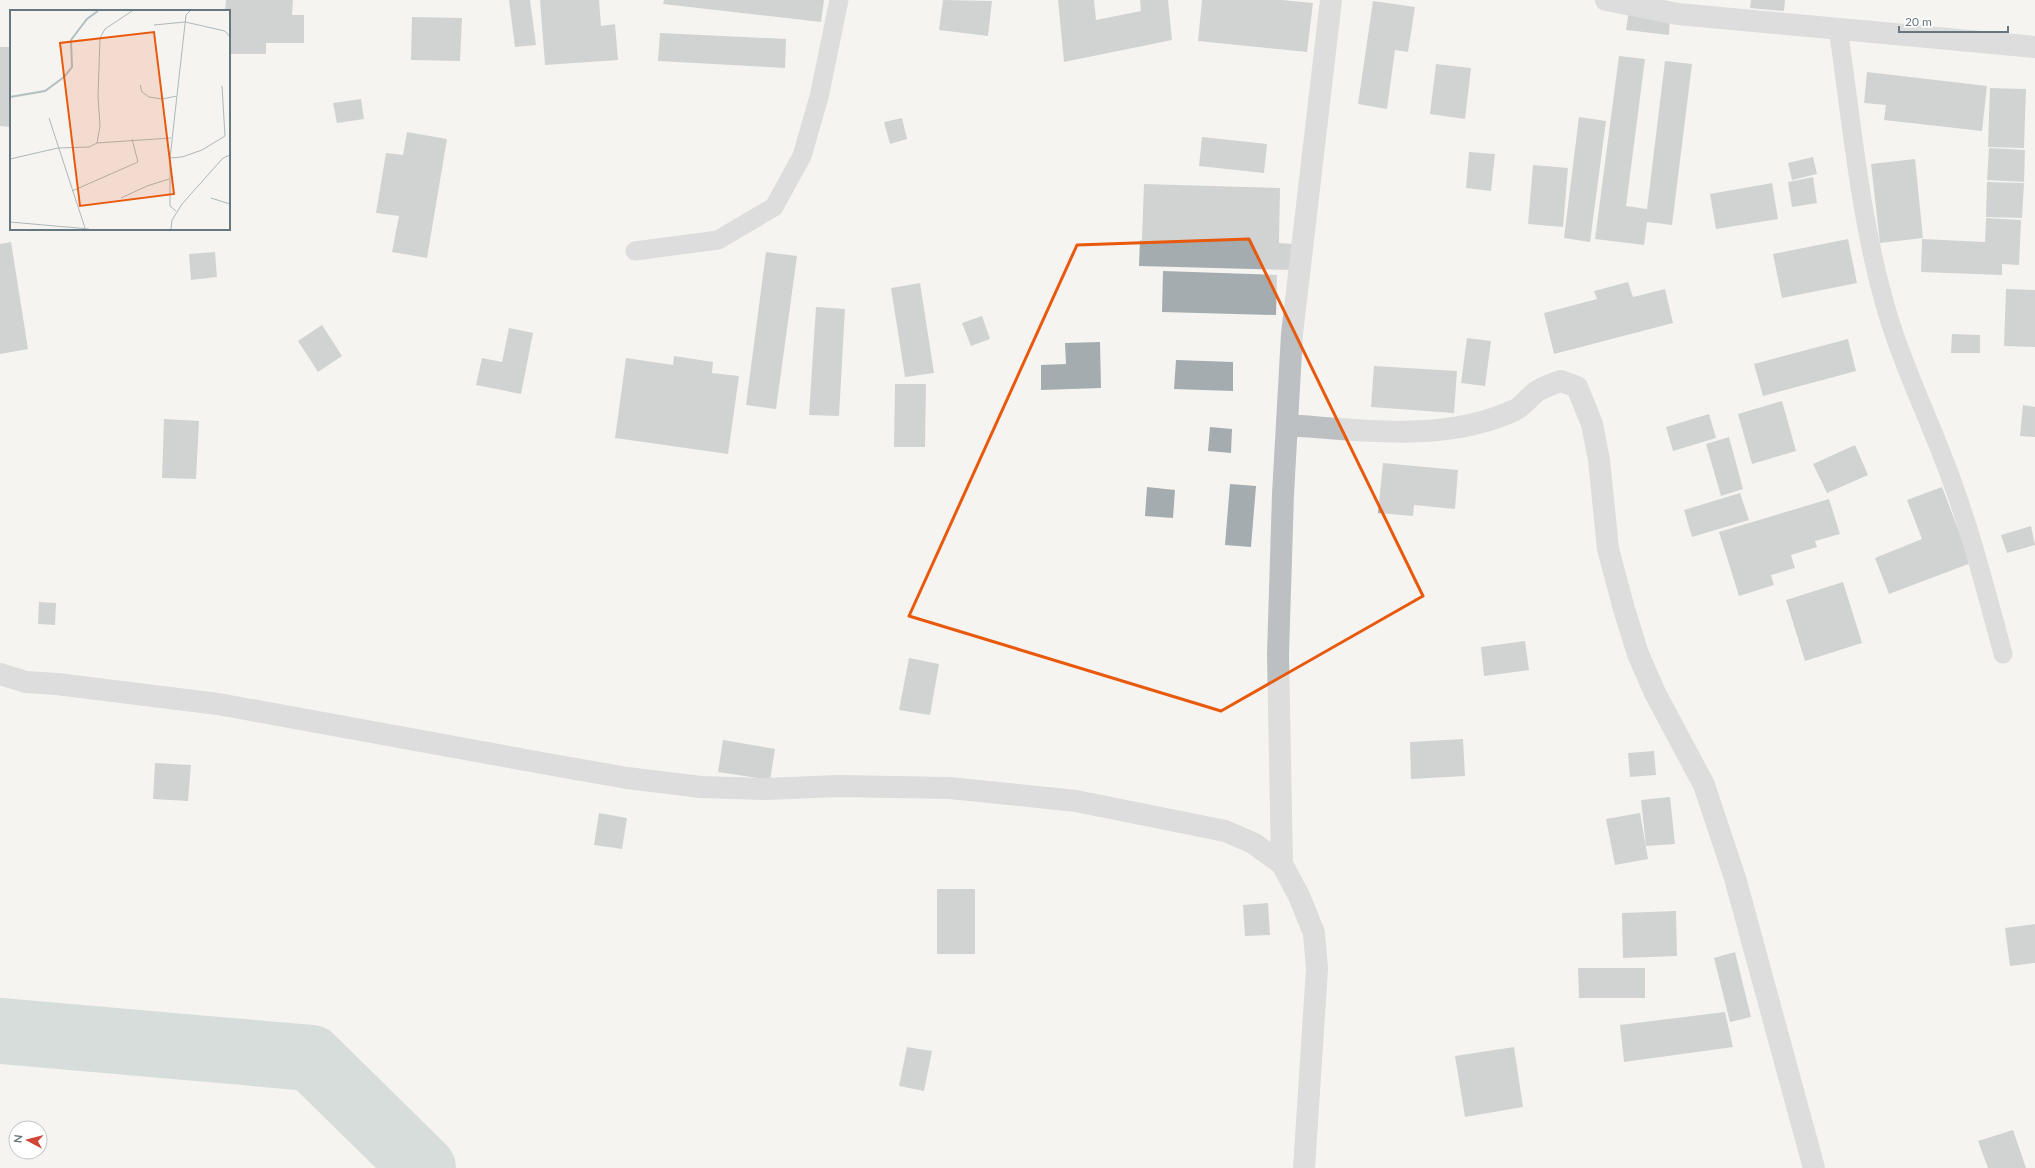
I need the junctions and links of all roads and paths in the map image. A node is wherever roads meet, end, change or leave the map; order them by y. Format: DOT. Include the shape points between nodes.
graph roads {
  1 [pos="839,0"];
  2 [pos="1331,0"];
  3 [pos="1606,0"];
  4 [pos="1838,28"];
  5 [pos="2035,47"];
  6 [pos="635,251"];
  7 [pos="1287,425"];
  8 [pos="2004,654"];
  9 [pos="0,674"];
  10 [pos="1282,864"];
  11 [pos="1304,1168"];
  12 [pos="1814,1168"];
  1 -- 6 [label="lane" via="819,97 802,156 774,207 718,240"];
  2 -- 7 [label="street" via="1292,334"];
  3 -- 4 [label="street" via="1678,14"];
  4 -- 5 [label="street"];
  4 -- 8 [label="lane" via="1866,226 1888,315 1967,527"];
  7 -- 10 [label="street" via="1278,654"];
  7 -- 12 [label="street" via="1380,432 1438,430 1474,424 1516,409 1538,391 1561,381 1577,387 1592,424 1599,460 1608,550 1638,654 1706,792 1735,878"];
  9 -- 10 [label="street" via="26,682 218,704 582,770 701,787 950,788 1076,801 1224,831 1253,843"];
  10 -- 11 [label="street" via="1314,933 1317,969"];
}
